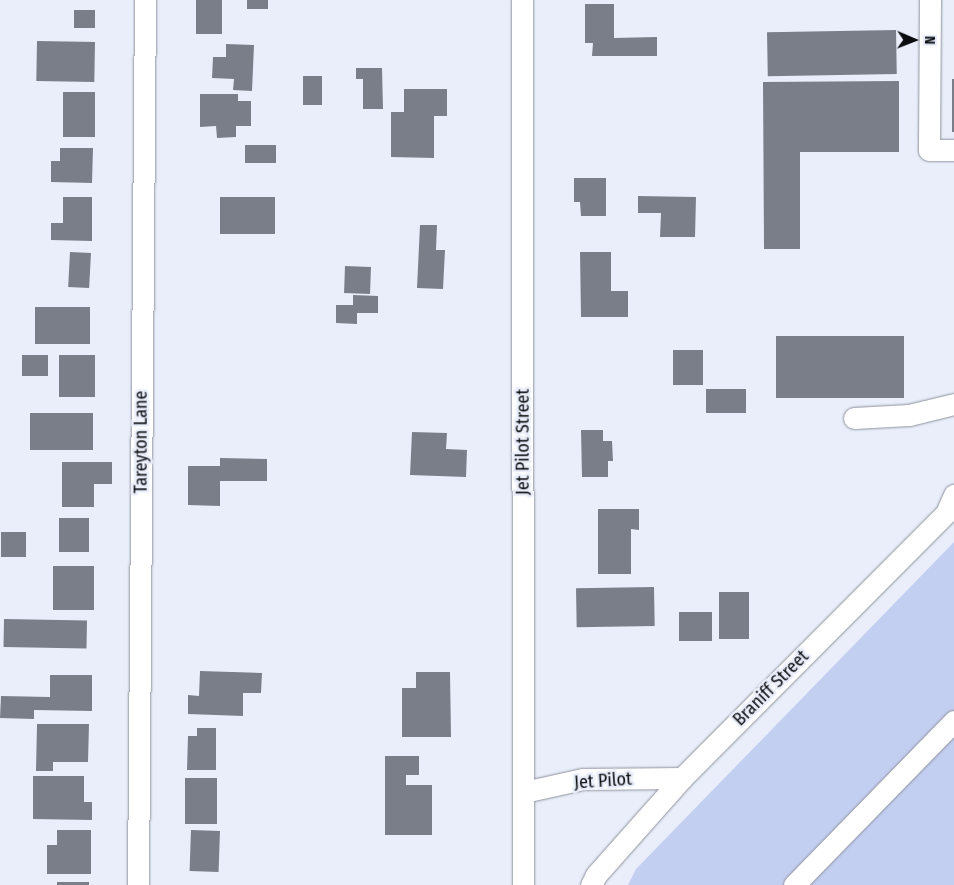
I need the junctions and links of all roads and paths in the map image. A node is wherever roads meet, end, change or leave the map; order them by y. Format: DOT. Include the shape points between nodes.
graph roads {
  1 [pos="145,0"];
  2 [pos="522,0"];
  3 [pos="930,0"];
  4 [pos="954,150"];
  5 [pos="954,404"];
  6 [pos="854,418"];
  7 [pos="954,495"];
  8 [pos="954,721"];
  9 [pos="682,778"];
  10 [pos="524,792"];
  11 [pos="138,885"];
  12 [pos="523,885"];
  13 [pos="591,885"];
  14 [pos="794,885"];
  1 -- 11 [label="street, Tareyton Lane"];
  2 -- 10 [label="street, Jet Pilot Street"];
  3 -- 4 [label="street" via="929,150"];
  5 -- 6 [label="street" via="909,415"];
  7 -- 9 [label="street, Braniff Street" via="946,513"];
  8 -- 14 [label="street"];
  9 -- 10 [label="street, Jet Pilot" via="583,779"];
  9 -- 13 [label="street, Braniff Street" via="596,875"];
  10 -- 12 [label="street, Jet Pilot Street"];
}
